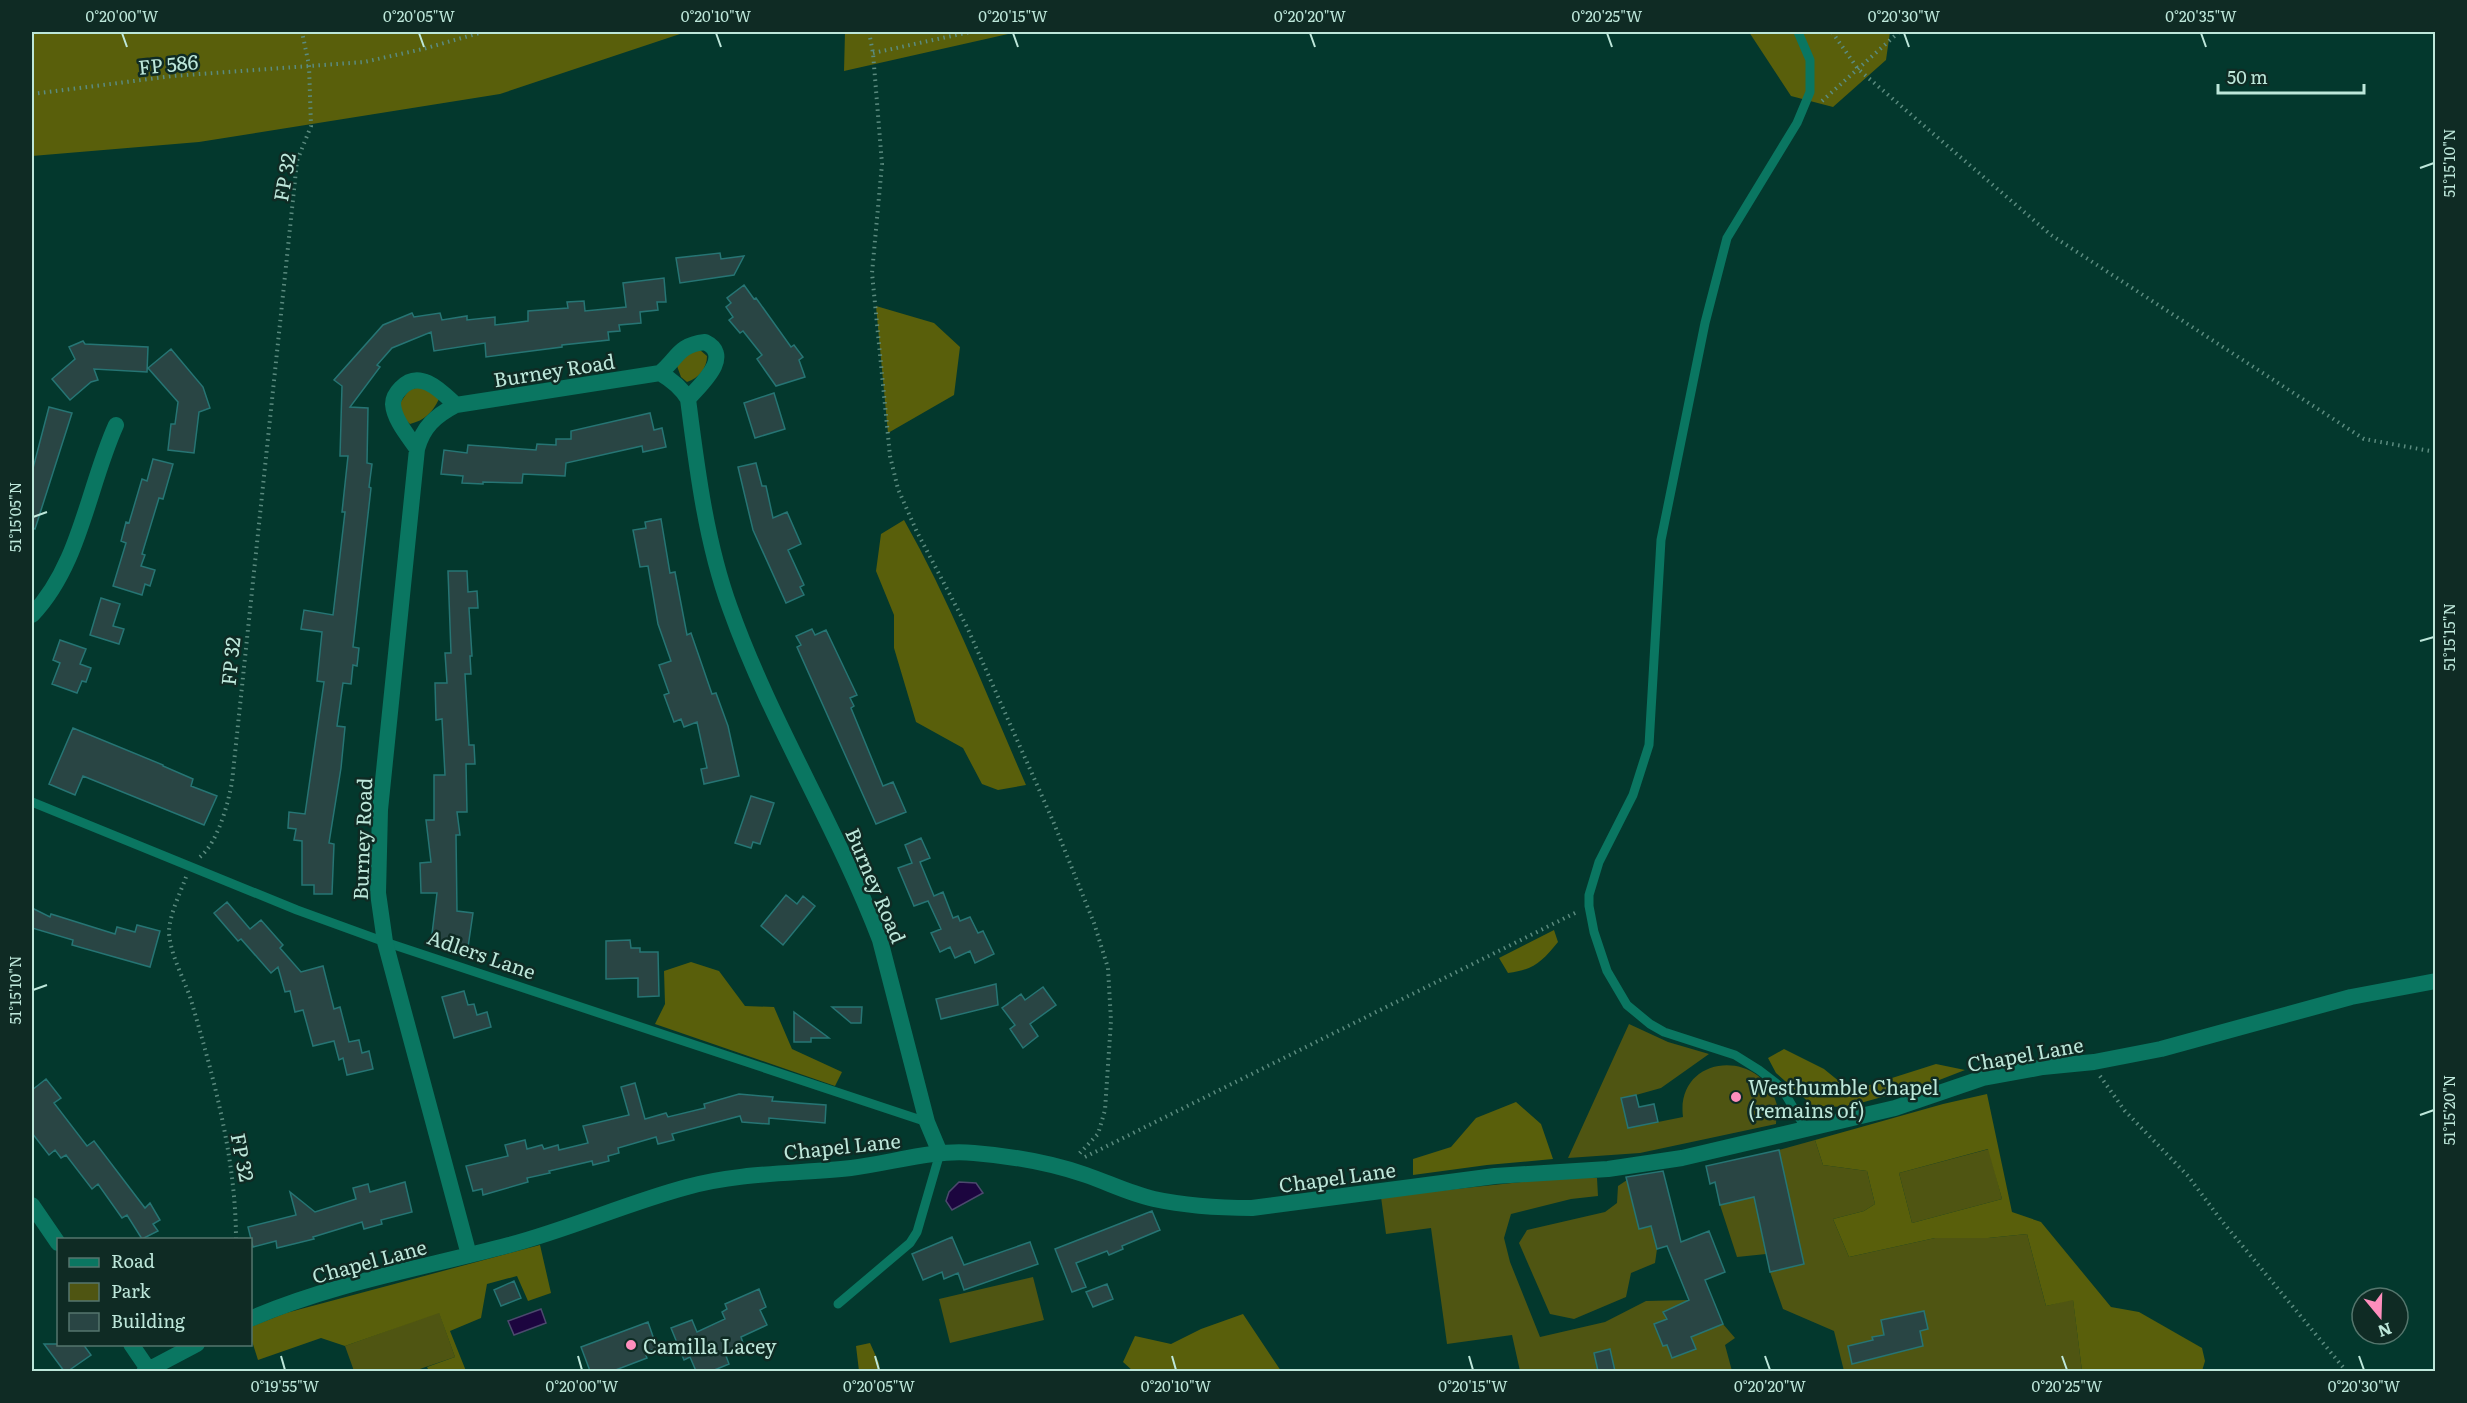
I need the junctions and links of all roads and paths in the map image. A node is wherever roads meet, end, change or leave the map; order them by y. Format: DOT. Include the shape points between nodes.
graph roads {
  1 [pos="302,32"];
  2 [pos="483,32"];
  3 [pos="869,32"];
  4 [pos="970,32"];
  5 [pos="1798,32"];
  6 [pos="1832,32"];
  7 [pos="1899,32"];
  8 [pos="873,53"];
  9 [pos="309,65"];
  10 [pos="1858,69"];
  11 [pos="32,94"];
  12 [pos="1797,123"];
  13 [pos="660,373"];
  14 [pos="688,399"];
  15 [pos="456,405"];
  16 [pos="116,425"];
  17 [pos="417,449"];
  18 [pos="2436,452"];
  19 [pos="32,615"];
  20 [pos="32,802"];
  21 [pos="189,865"];
  22 [pos="1589,906"];
  23 [pos="385,942"];
  24 [pos="2436,981"];
  25 [pos="2094,1062"];
  26 [pos="927,1122"];
  27 [pos="1806,1129"];
  28 [pos="940,1153"];
  29 [pos="1063,1168"];
  30 [pos="32,1205"];
  31 [pos="236,1238"];
  32 [pos="57,1242"];
  33 [pos="469,1255"];
  34 [pos="838,1304"];
  35 [pos="252,1318"];
  36 [pos="132,1346"];
  37 [pos="193,1346"];
  38 [pos="146,1370"];
  39 [pos="2347,1371"];
  1 -- 9 [label="path, FP 32"];
  2 -- 9 [label="path, FP 586" via="364,62"];
  3 -- 8 [label="path"];
  4 -- 8 [label="path"];
  5 -- 12 [label="lane" via="1810,60 1811,75 1810,92"];
  6 -- 10 [label="path"];
  7 -- 10 [label="path"];
  8 -- 29 [label="path" via="882,164 872,273 890,456 897,489 967,627 1048,810 1108,968 1111,1021 1105,1110 1098,1134"];
  9 -- 11 [label="path, FP 586" via="173,76"];
  9 -- 21 [label="path, FP 32" via="311,126 297,161 232,782 217,830 204,853"];
  10 -- 12 [label="path"];
  10 -- 18 [label="path" via="2051,235 2364,439"];
  12 -- 22 [label="lane" via="1727,238 1705,323 1661,540 1649,745 1633,795 1599,862"];
  13 -- 14 [label="street" via="672,380"];
  13 -- 14 [label="street" via="683,347 705,342 712,345 717,361"];
  13 -- 15 [label="street, Burney Road"];
  14 -- 26 [label="street, Burney Road" via="708,531 730,609 874,922"];
  15 -- 17 [label="street, Burney Road" via="428,424"];
  15 -- 17 [label="street" via="426,381 399,389 394,411"];
  16 -- 19 [label="street" via="103,453 80,530 56,584"];
  17 -- 23 [label="street, Burney Road" via="380,810 378,893"];
  20 -- 21 [label="lane, Adlers Lane"];
  21 -- 23 [label="lane, Adlers Lane"];
  21 -- 31 [label="path, FP 32" via="169,933 193,1004 221,1120 234,1184"];
  22 -- 27 [label="lane" via="1607,971 1627,1005 1664,1032 1735,1055 1759,1070 1781,1087"];
  22 -- 29 [label="path"];
  23 -- 26 [label="lane, Adlers Lane"];
  23 -- 33 [label="street, Burney Road"];
  24 -- 25 [label="street, Chapel Lane" via="2351,997"];
  25 -- 27 [label="street, Chapel Lane" via="1983,1078 1895,1108"];
  25 -- 39 [label="path" via="2125,1111 2188,1176 2220,1220"];
  26 -- 28 [label="street, Burney Road"];
  27 -- 29 [label="street, Chapel Lane" via="1682,1158 1608,1169 1495,1176 1252,1208 1153,1199"];
  28 -- 29 [label="street, Chapel Lane" via="983,1154"];
  28 -- 33 [label="street, Chapel Lane" via="850,1168 762,1174 688,1186"];
  28 -- 34 [label="lane" via="917,1232 910,1243"];
  30 -- 32 [label="street"];
  33 -- 35 [label="street, Chapel Lane" via="347,1286"];
  36 -- 38 [label="street"];
  37 -- 38 [label="street"];
}
